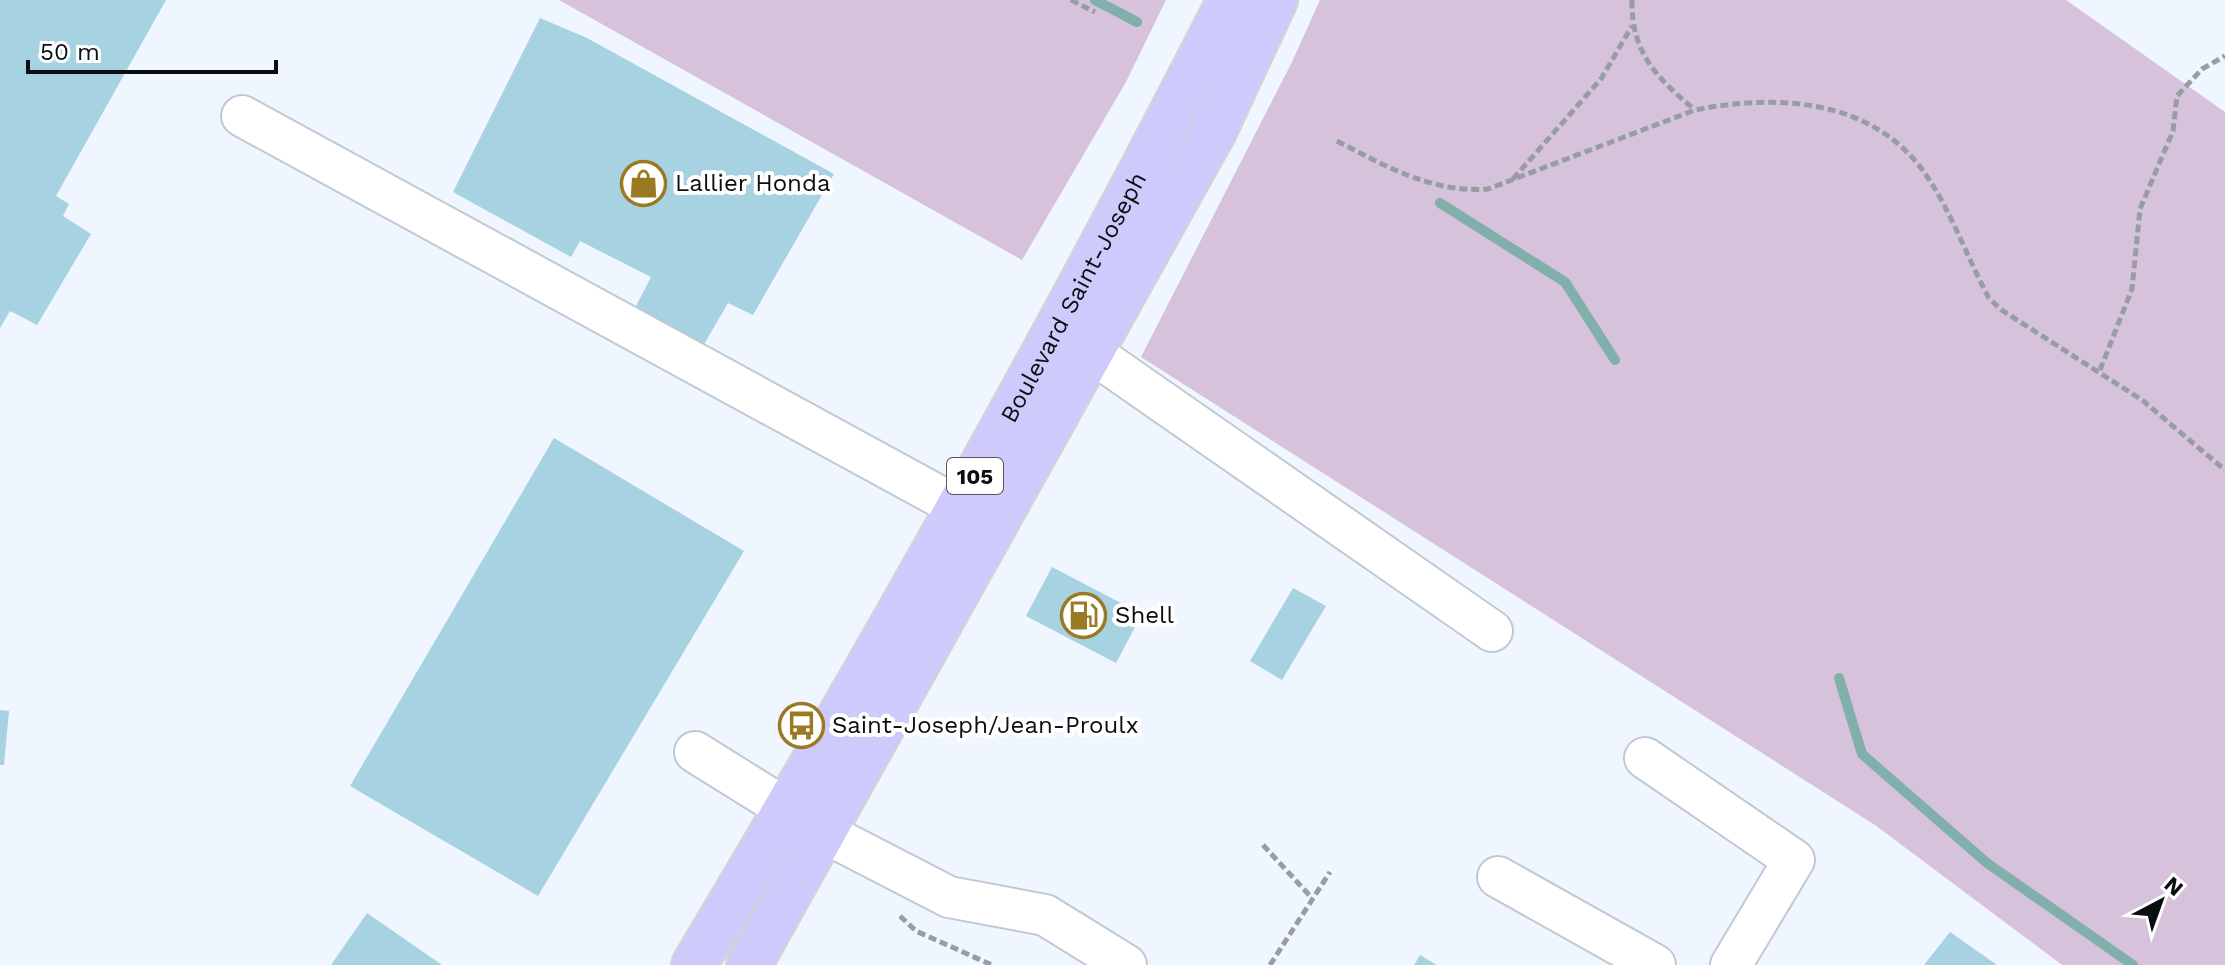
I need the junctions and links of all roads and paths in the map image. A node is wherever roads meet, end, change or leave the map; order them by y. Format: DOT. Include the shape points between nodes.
graph roads {
  1 [pos="1071,0"];
  2 [pos="1230,0"];
  3 [pos="1275,0"];
  4 [pos="1632,0"];
  5 [pos="1095,12"];
  6 [pos="1632,26"];
  7 [pos="2225,56"];
  8 [pos="1695,110"];
  9 [pos="242,116"];
  10 [pos="1337,141"];
  11 [pos="1510,182"];
  12 [pos="1057,329"];
  13 [pos="1093,353"];
  14 [pos="2100,370"];
  15 [pos="2225,470"];
  16 [pos="976,518"];
  17 [pos="1492,631"];
  18 [pos="695,752"];
  19 [pos="1645,758"];
  20 [pos="787,810"];
  21 [pos="825,833"];
  22 [pos="1263,845"];
  23 [pos="1330,872"];
  24 [pos="1498,877"];
  25 [pos="1312,898"];
  26 [pos="694,965"];
  27 [pos="749,965"];
  28 [pos="1126,965"];
  29 [pos="1270,965"];
  30 [pos="1655,965"];
  31 [pos="1731,965"];
  1 -- 5 [label="path"];
  2 -- 12 [label="main road, Boulevard Saint-Joseph / 105"];
  3 -- 13 [label="main road, Boulevard Saint-Joseph / 105" via="1214,131"];
  4 -- 6 [label="path"];
  6 -- 8 [label="path" via="1652,70"];
  6 -- 11 [label="path" via="1593,89"];
  7 -- 14 [label="path" via="2202,69 2177,96 2173,131 2140,209 2132,289"];
  8 -- 11 [label="path"];
  8 -- 14 [label="path" via="1762,100 1823,106 1885,133 1925,172 1989,298 2014,320"];
  9 -- 16 [label="lane"];
  10 -- 11 [label="path" via="1437,186 1462,191"];
  12 -- 13 [label="lane"];
  12 -- 16 [label="main road, Boulevard Saint-Joseph / 105"];
  13 -- 16 [label="main road, Boulevard Saint-Joseph / 105"];
  13 -- 17 [label="lane"];
  14 -- 15 [label="path" via="2162,414"];
  16 -- 20 [label="main road, Boulevard Saint-Joseph / 105"];
  16 -- 21 [label="main road, Boulevard Saint-Joseph / 105"];
  18 -- 20 [label="lane"];
  19 -- 31 [label="lane" via="1794,860"];
  20 -- 21 [label="lane"];
  20 -- 26 [label="main road, Boulevard Saint-Joseph / 105"];
  21 -- 27 [label="main road, Boulevard Saint-Joseph / 105"];
  21 -- 28 [label="lane" via="949,897 1045,915"];
  22 -- 25 [label="path"];
  23 -- 25 [label="path"];
  24 -- 30 [label="lane"];
  25 -- 29 [label="path"];
}
